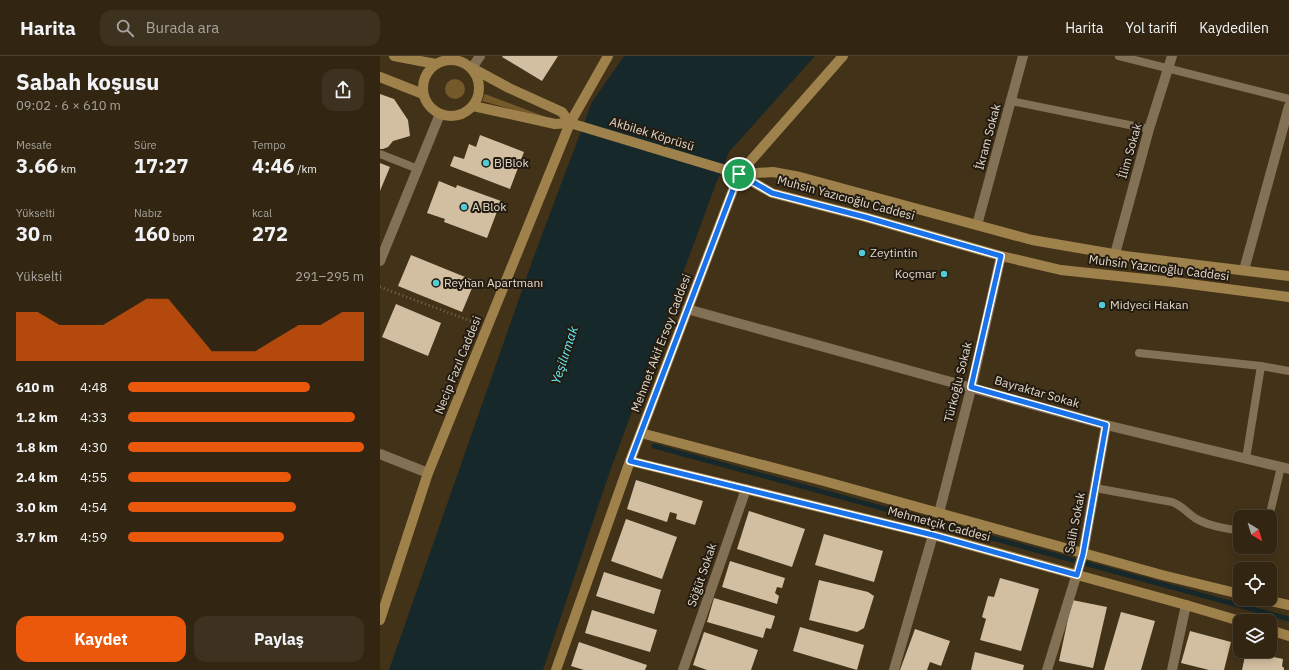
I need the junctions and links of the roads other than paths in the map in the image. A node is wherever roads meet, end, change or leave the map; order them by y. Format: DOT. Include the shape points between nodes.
graph roads {
  1 [pos="394,56"];
  2 [pos="480,56"];
  3 [pos="608,56"];
  4 [pos="843,56"];
  5 [pos="1023,56"];
  6 [pos="1119,56"];
  7 [pos="1172,56"];
  8 [pos="436,64"];
  9 [pos="472,68"];
  10 [pos="1168,69"];
  11 [pos="380,77"];
  12 [pos="423,94"];
  13 [pos="1289,99"];
  14 [pos="1011,101"];
  15 [pos="473,106"];
  16 [pos="1289,106"];
  17 [pos="440,114"];
  18 [pos="570,123"];
  19 [pos="1149,129"];
  20 [pos="380,154"];
  21 [pos="418,169"];
  22 [pos="739,174"];
  23 [pos="977,225"];
  24 [pos="1115,254"];
  25 [pos="1001,256"];
  26 [pos="380,259"];
  27 [pos="1244,270"];
  28 [pos="1289,276"];
  29 [pos="1289,297"];
  30 [pos="687,309"];
  31 [pos="1139,353"];
  32 [pos="1261,366"];
  33 [pos="1289,371"];
  34 [pos="971,387"];
  35 [pos="1106,425"];
  36 [pos="641,433"];
  37 [pos="380,454"];
  38 [pos="1246,459"];
  39 [pos="630,461"];
  40 [pos="1285,468"];
  41 [pos="428,473"];
  42 [pos="1094,488"];
  43 [pos="746,489"];
  44 [pos="1271,510"];
  45 [pos="939,513"];
  46 [pos="1233,529"];
  47 [pos="933,535"];
  48 [pos="1083,554"];
  49 [pos="1077,575"];
  50 [pos="1233,592"];
  51 [pos="1277,602"];
  52 [pos="1186,605"];
  53 [pos="1289,605"];
  54 [pos="1233,619"];
  55 [pos="380,620"];
  56 [pos="1277,632"];
  57 [pos="1289,636"];
  58 [pos="556,670"];
  59 [pos="682,670"];
  60 [pos="894,670"];
  61 [pos="1047,670"];
  62 [pos="1172,670"];
  1 -- 8 [label="street"];
  2 -- 9 [label="street"];
  3 -- 18 [label="street, Necip Fazıl Caddesi"];
  4 -- 22 [label="street, Mehmet Akif Ersoy Caddesi"];
  5 -- 14 [label="street, İkram Sokak"];
  6 -- 10 [label="lane"];
  7 -- 10 [label="street, İlim Sokak"];
  8 -- 9 [label="street" via="445,60 455,60 464,62"];
  8 -- 12 [label="street" via="425,76"];
  9 -- 15 [label="street" via="479,83 477,99"];
  9 -- 18 [label="street" via="562,112"];
  10 -- 13 [label="lane"];
  10 -- 19 [label="street, İlim Sokak"];
  11 -- 12 [label="street"];
  12 -- 17 [label="street" via="429,106"];
  14 -- 19 [label="lane"];
  14 -- 23 [label="street, İkram Sokak"];
  15 -- 17 [label="street" via="455,116"];
  15 -- 18 [label="street" via="555,124"];
  16 -- 27 [label="street"];
  17 -- 21 [label="street"];
  18 -- 22 [label="street, Akbilek Köprüsü"];
  18 -- 41 [label="street, Necip Fazıl Caddesi"];
  19 -- 24 [label="street, İlim Sokak"];
  20 -- 21 [label="lane"];
  21 -- 26 [label="street"];
  22 -- 23 [label="street, Muhsin Yazıcıoğlu Caddesi" via="773,172"];
  22 -- 25 [label="street, Muhsin Yazıcıoğlu Caddesi" via="772,193"];
  22 -- 30 [label="street, Mehmet Akif Ersoy Caddesi"];
  23 -- 24 [label="street, Muhsin Yazıcıoğlu Caddesi" via="1032,240"];
  24 -- 27 [label="street, Muhsin Yazıcıoğlu Caddesi"];
  25 -- 29 [label="street, Muhsin Yazıcıoğlu Caddesi" via="1061,270"];
  25 -- 34 [label="street, Türkoğlu Sokak"];
  27 -- 28 [label="street, Muhsin Yazıcıoğlu Caddesi"];
  30 -- 34 [label="street, Bayraktar Sokak"];
  30 -- 36 [label="street, Mehmet Akif Ersoy Caddesi"];
  31 -- 32 [label="lane"];
  32 -- 33 [label="lane"];
  32 -- 38 [label="lane"];
  34 -- 35 [label="street, Bayraktar Sokak"];
  34 -- 45 [label="street, Türkoğlu Sokak"];
  35 -- 38 [label="street, Bayraktar Sokak"];
  35 -- 42 [label="street, Salih Sokak"];
  36 -- 39 [label="street, Mehmet Akif Ersoy Caddesi"];
  36 -- 45 [label="street, Mehmetçik Caddesi"];
  37 -- 41 [label="street"];
  38 -- 40 [label="street, Bayraktar Sokak"];
  39 -- 43 [label="street, Mehmetçik Caddesi"];
  39 -- 58 [label="street, Mehmet Akif Ersoy Caddesi"];
  40 -- 44 [label="lane"];
  41 -- 55 [label="street, Necip Fazıl Caddesi"];
  42 -- 46 [label="lane" via="1172,502 1182,506 1194,518"];
  42 -- 48 [label="street, Salih Sokak"];
  43 -- 47 [label="street, Mehmetçik Caddesi"];
  43 -- 59 [label="street, Söğüt Sokak"];
  45 -- 48 [label="street, Mehmetçik Caddesi"];
  47 -- 49 [label="street, Mehmetçik Caddesi"];
  47 -- 60 [label="street"];
  48 -- 49 [label="street, Salih Sokak"];
  48 -- 50 [label="street, Mehmetçik Caddesi"];
  49 -- 52 [label="street, Mehmetçik Caddesi"];
  49 -- 61 [label="street, Salih Sokak"];
  51 -- 53 [label="street"];
  52 -- 54 [label="street, Mehmetçik Caddesi"];
  52 -- 62 [label="street"];
  56 -- 57 [label="street"];
}
